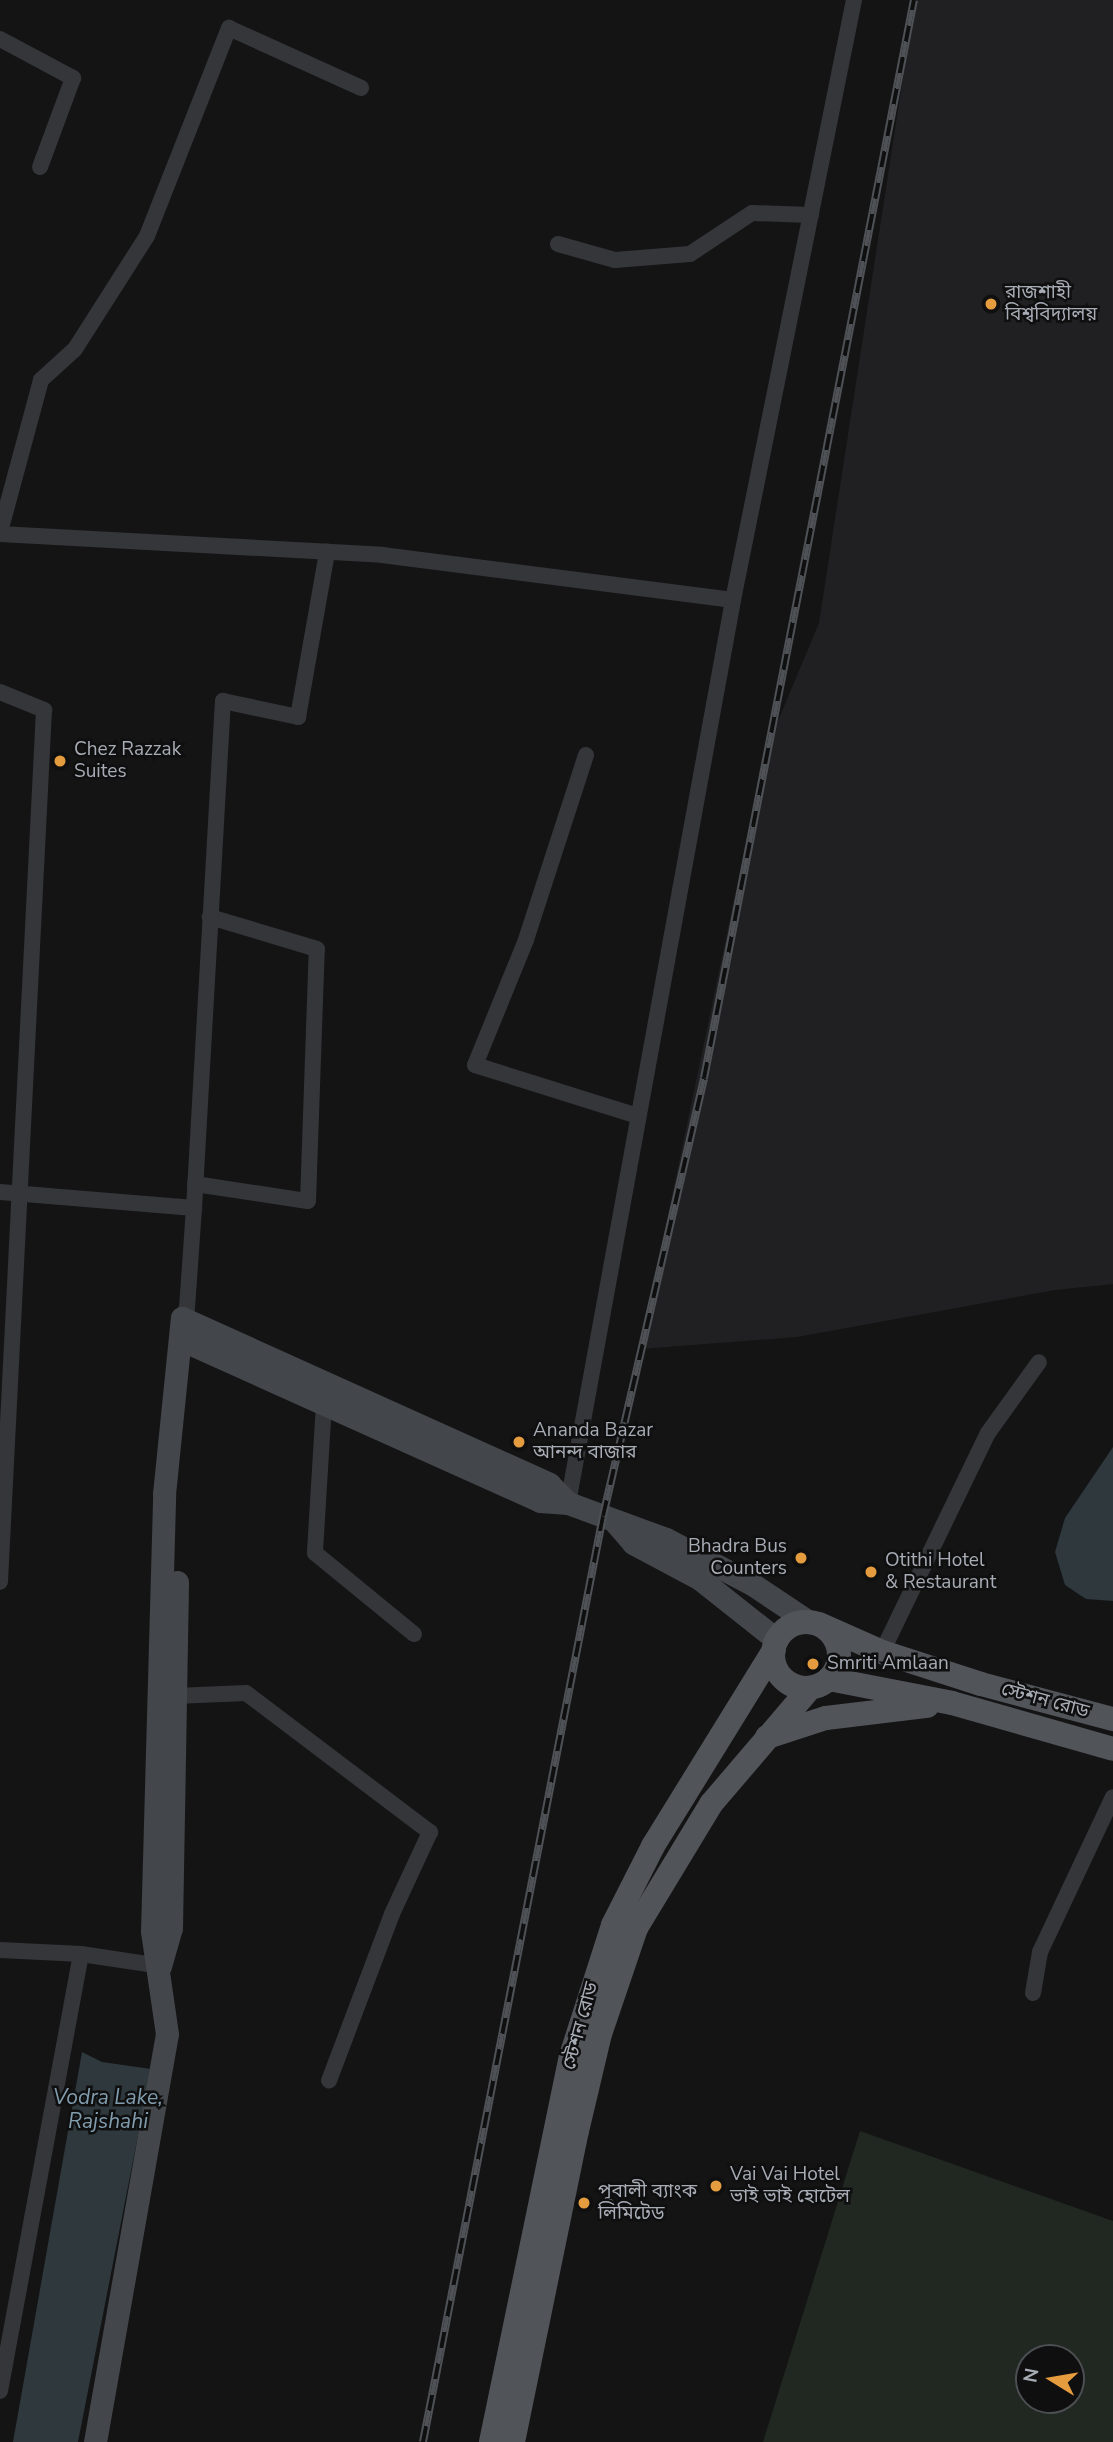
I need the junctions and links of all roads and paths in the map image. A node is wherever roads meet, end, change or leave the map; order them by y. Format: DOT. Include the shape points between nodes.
graph roads {
  1 [pos="854,0"];
  2 [pos="0,39"];
  3 [pos="361,88"];
  4 [pos="40,167"];
  5 [pos="811,215"];
  6 [pos="558,244"];
  7 [pos="0,533"];
  8 [pos="327,551"];
  9 [pos="733,600"];
  10 [pos="0,692"];
  11 [pos="586,755"];
  12 [pos="210,917"];
  13 [pos="638,1116"];
  14 [pos="195,1184"];
  15 [pos="0,1192"];
  16 [pos="19,1194"];
  17 [pos="194,1208"];
  18 [pos="187,1327"];
  19 [pos="1039,1362"];
  20 [pos="324,1404"];
  21 [pos="568,1503"];
  22 [pos="615,1522"];
  23 [pos="0,1582"];
  24 [pos="814,1623"];
  25 [pos="414,1634"];
  26 [pos="775,1645"];
  27 [pos="882,1652"];
  28 [pos="819,1684"];
  29 [pos="175,1696"];
  30 [pos="952,1703"];
  31 [pos="1113,1719"];
  32 [pos="766,1738"];
  33 [pos="1113,1749"];
  34 [pos="1113,1797"];
  35 [pos="0,1950"];
  36 [pos="81,1954"];
  37 [pos="160,1966"];
  38 [pos="1033,1993"];
  39 [pos="329,2081"];
  40 [pos="0,2391"];
  41 [pos="95,2442"];
  42 [pos="491,2442"];
  43 [pos="513,2442"];
  1 -- 5 [label="street"];
  2 -- 4 [label="street" via="73,78"];
  3 -- 7 [label="street" via="229,28 146,236 75,349 41,380"];
  5 -- 6 [label="street" via="752,213 690,254 615,260"];
  5 -- 9 [label="street"];
  7 -- 8 [label="street"];
  8 -- 9 [label="street"];
  8 -- 12 [label="street" via="298,717 223,701"];
  9 -- 13 [label="street"];
  10 -- 16 [label="street" via="44,710"];
  11 -- 13 [label="street" via="526,940 475,1065"];
  12 -- 14 [label="street"];
  12 -- 14 [label="street" via="317,949 308,1201"];
  13 -- 21 [label="street"];
  14 -- 17 [label="street"];
  15 -- 16 [label="street"];
  16 -- 17 [label="street"];
  16 -- 23 [label="street"];
  17 -- 18 [label="street"];
  18 -- 20 [label="main road"];
  18 -- 21 [label="main road" via="548,1484"];
  18 -- 29 [label="main road" via="178,1496"];
  18 -- 37 [label="main road" via="164,1508 152,1931"];
  19 -- 27 [label="street" via="988,1433"];
  20 -- 21 [label="main road" via="540,1501"];
  20 -- 25 [label="street" via="315,1553"];
  21 -- 22 [label="main road"];
  22 -- 24 [label="main road" via="667,1539"];
  22 -- 26 [label="main road" via="634,1543 699,1579"];
  24 -- 26 [label="main road" via="790,1626"];
  24 -- 27 [label="main road, স্টেশন রোড"];
  24 -- 28 [label="main road" via="828,1630 839,1650 836,1671"];
  26 -- 28 [label="main road" via="777,1670 785,1680"];
  26 -- 42 [label="main road, স্টেশন রোড" via="653,1846 599,1962 571,2056"];
  27 -- 31 [label="main road, স্টেশন রোড"];
  28 -- 30 [label="main road, স্টেশন রোড"];
  28 -- 32 [label="main road, স্টেশন রোড"];
  29 -- 37 [label="main road" via="171,1928"];
  29 -- 39 [label="street" via="246,1693 430,1832 392,1914"];
  30 -- 32 [label="main road" via="826,1718"];
  30 -- 33 [label="main road, স্টেশন রোড"];
  32 -- 43 [label="main road, স্টেশন রোড" via="711,1804 659,1886 632,1940 600,2034"];
  34 -- 38 [label="street" via="1041,1952"];
  35 -- 36 [label="street"];
  36 -- 37 [label="street"];
  36 -- 40 [label="street"];
  37 -- 41 [label="main road" via="167,2034"];
}
